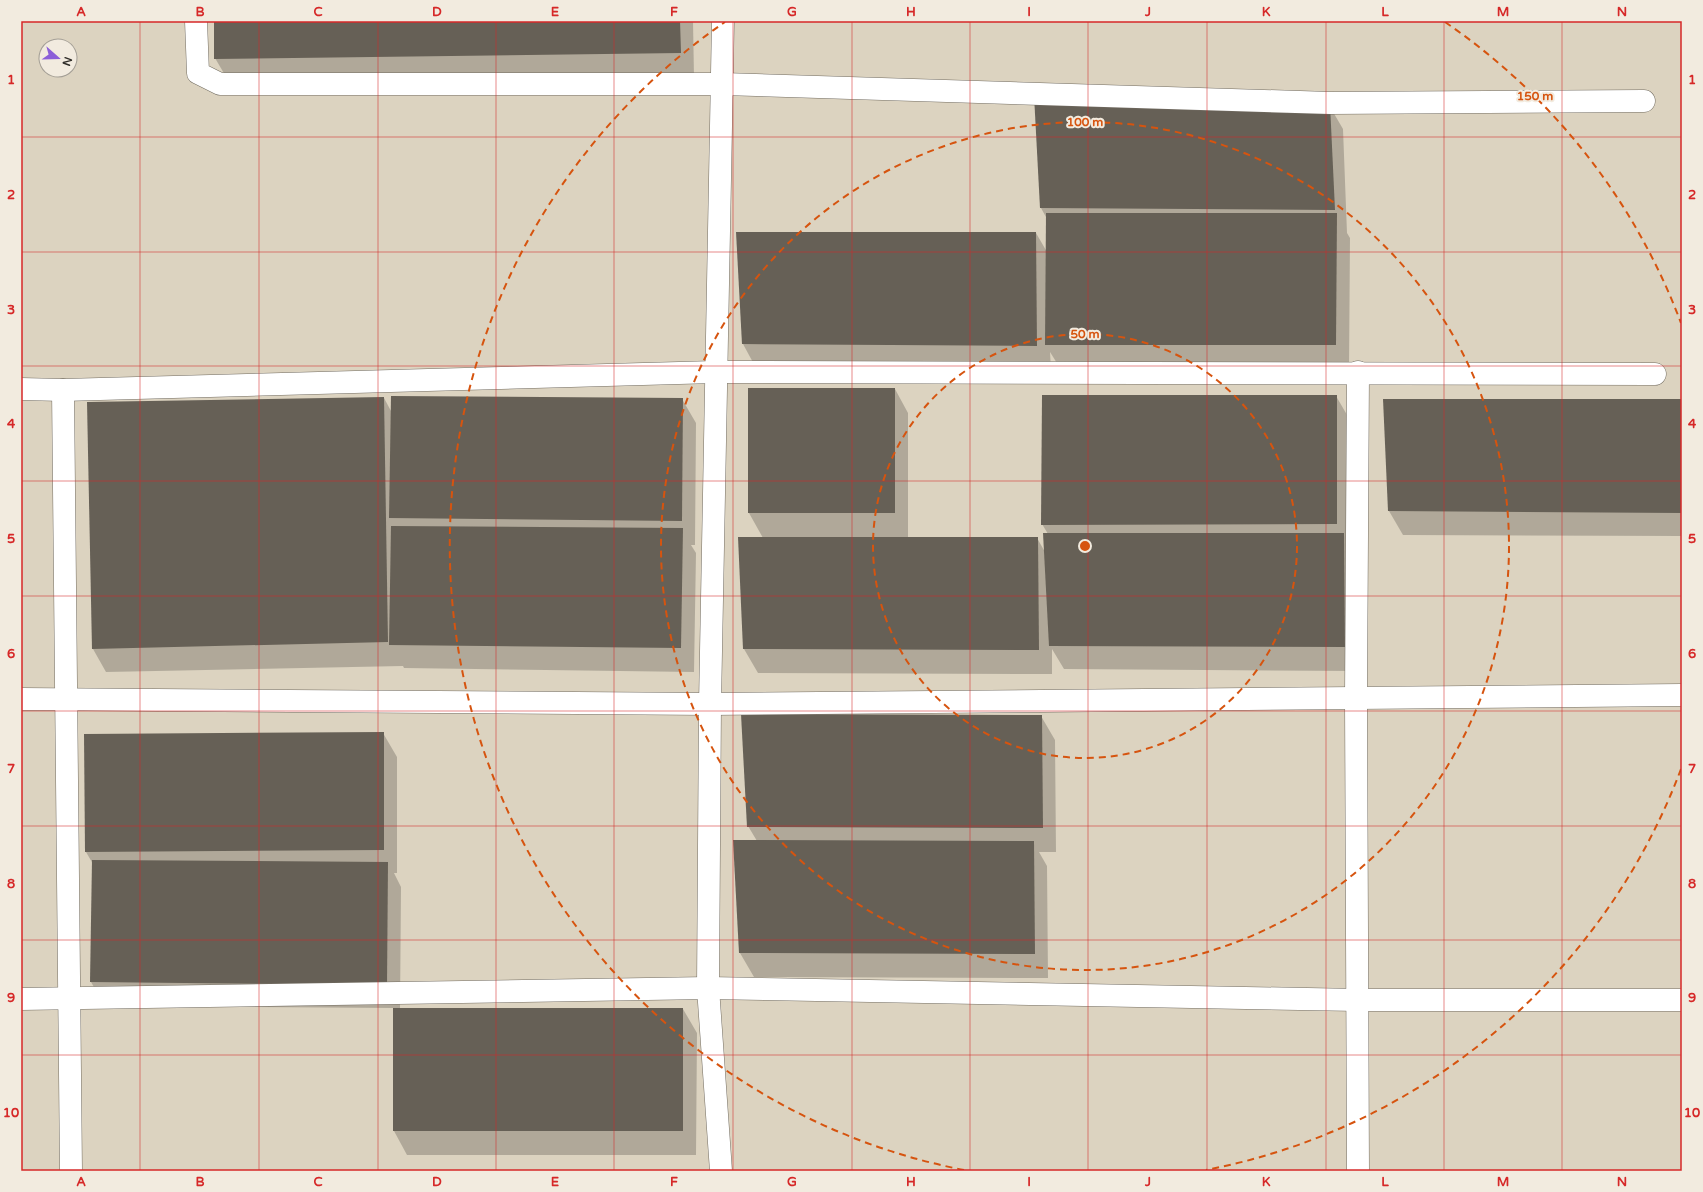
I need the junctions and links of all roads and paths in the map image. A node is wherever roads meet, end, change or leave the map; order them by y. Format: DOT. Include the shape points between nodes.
graph roads {
  1 [pos="196,21"];
  2 [pos="723,21"];
  3 [pos="723,84"];
  4 [pos="1644,100"];
  5 [pos="715,372"];
  6 [pos="1358,372"];
  7 [pos="1655,374"];
  8 [pos="21,389"];
  9 [pos="63,390"];
  10 [pos="1682,695"];
  11 [pos="1356,698"];
  12 [pos="21,699"];
  13 [pos="65,700"];
  14 [pos="710,704"];
  15 [pos="708,988"];
  16 [pos="21,999"];
  17 [pos="70,999"];
  18 [pos="1358,1000"];
  19 [pos="1682,1000"];
  20 [pos="71,1171"];
  21 [pos="721,1171"];
  22 [pos="1358,1171"];
  1 -- 3 [label="street" via="198,73 220,84"];
  2 -- 3 [label="street"];
  3 -- 4 [label="street" via="1330,103"];
  3 -- 5 [label="street"];
  5 -- 6 [label="street"];
  5 -- 9 [label="street"];
  5 -- 14 [label="street"];
  6 -- 7 [label="street"];
  6 -- 11 [label="street"];
  8 -- 9 [label="street"];
  9 -- 13 [label="street"];
  10 -- 11 [label="street"];
  11 -- 14 [label="street"];
  11 -- 18 [label="street"];
  12 -- 13 [label="street"];
  13 -- 14 [label="street"];
  13 -- 17 [label="street"];
  14 -- 15 [label="street"];
  15 -- 17 [label="street"];
  15 -- 18 [label="street"];
  15 -- 21 [label="street"];
  16 -- 17 [label="street"];
  17 -- 20 [label="street"];
  18 -- 19 [label="street"];
  18 -- 22 [label="street"];
}
